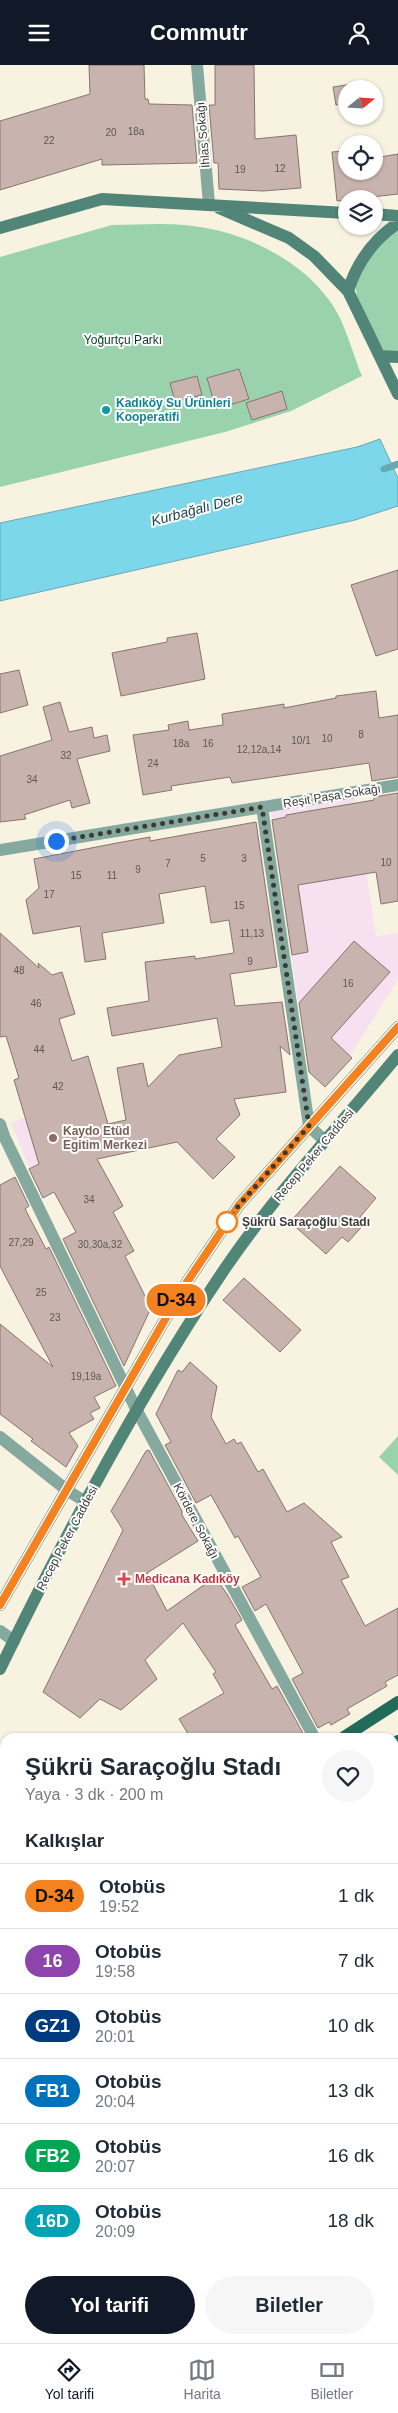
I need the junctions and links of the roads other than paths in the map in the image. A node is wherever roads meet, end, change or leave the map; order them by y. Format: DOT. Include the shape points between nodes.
graph roads {
  1 [pos="197,65"];
  2 [pos="210,204"];
  3 [pos="338,212"];
  4 [pos="383,215"];
  5 [pos="398,216"];
  6 [pos="398,223"];
  7 [pos="0,228"];
  8 [pos="348,291"];
  9 [pos="380,355"];
  10 [pos="398,357"];
  11 [pos="398,394"];
  12 [pos="398,785"];
  13 [pos="262,807"];
  14 [pos="0,850"];
  15 [pos="398,1027"];
  16 [pos="398,1055"];
  17 [pos="309,1126"];
  18 [pos="1,1132"];
  19 [pos="325,1141"];
  20 [pos="125,1386"];
  21 [pos="136,1409"];
  22 [pos="0,1437"];
  23 [pos="68,1491"];
  24 [pos="86,1502"];
  25 [pos="0,1605"];
  26 [pos="0,1631"];
  27 [pos="14,1641"];
  28 [pos="0,1669"];
  29 [pos="398,1702"];
  30 [pos="312,1733"];
  31 [pos="350,1733"];
  1 -- 2 [label="street, İhlas Sokağı"];
  2 -- 3 [label="main road"];
  2 -- 7 [label="main road" via="102,199"];
  2 -- 8 [label="main road" via="289,238 314,257"];
  4 -- 5 [label="main road"];
  6 -- 8 [label="main road" via="362,257"];
  8 -- 9 [label="main road"];
  9 -- 10 [label="main road"];
  9 -- 11 [label="main road"];
  12 -- 13 [label="street, Reşit Paşa Sokağı"];
  13 -- 14 [label="street, Reşit Paşa Sokağı"];
  13 -- 17 [label="street"];
  15 -- 17 [label="main road, Recep Peker Caddesi"];
  16 -- 19 [label="main road, Recep Peker Caddesi"];
  17 -- 19 [label="street"];
  17 -- 20 [label="main road, Recep Peker Caddesi" via="239,1205 185,1285"];
  18 -- 20 [label="street"];
  19 -- 21 [label="main road, Recep Peker Caddesi" via="278,1196 227,1266"];
  20 -- 21 [label="street"];
  20 -- 23 [label="main road, Recep Peker Caddesi"];
  21 -- 24 [label="main road, Recep Peker Caddesi"];
  21 -- 30 [label="street, Kördere Sokağı"];
  22 -- 23 [label="street"];
  23 -- 24 [label="street"];
  23 -- 25 [label="main road, Recep Peker Caddesi"];
  24 -- 27 [label="main road, Recep Peker Caddesi"];
  26 -- 27 [label="street"];
  27 -- 28 [label="main road, Recep Peker Caddesi"];
  29 -- 31 [label="main road"];
}
